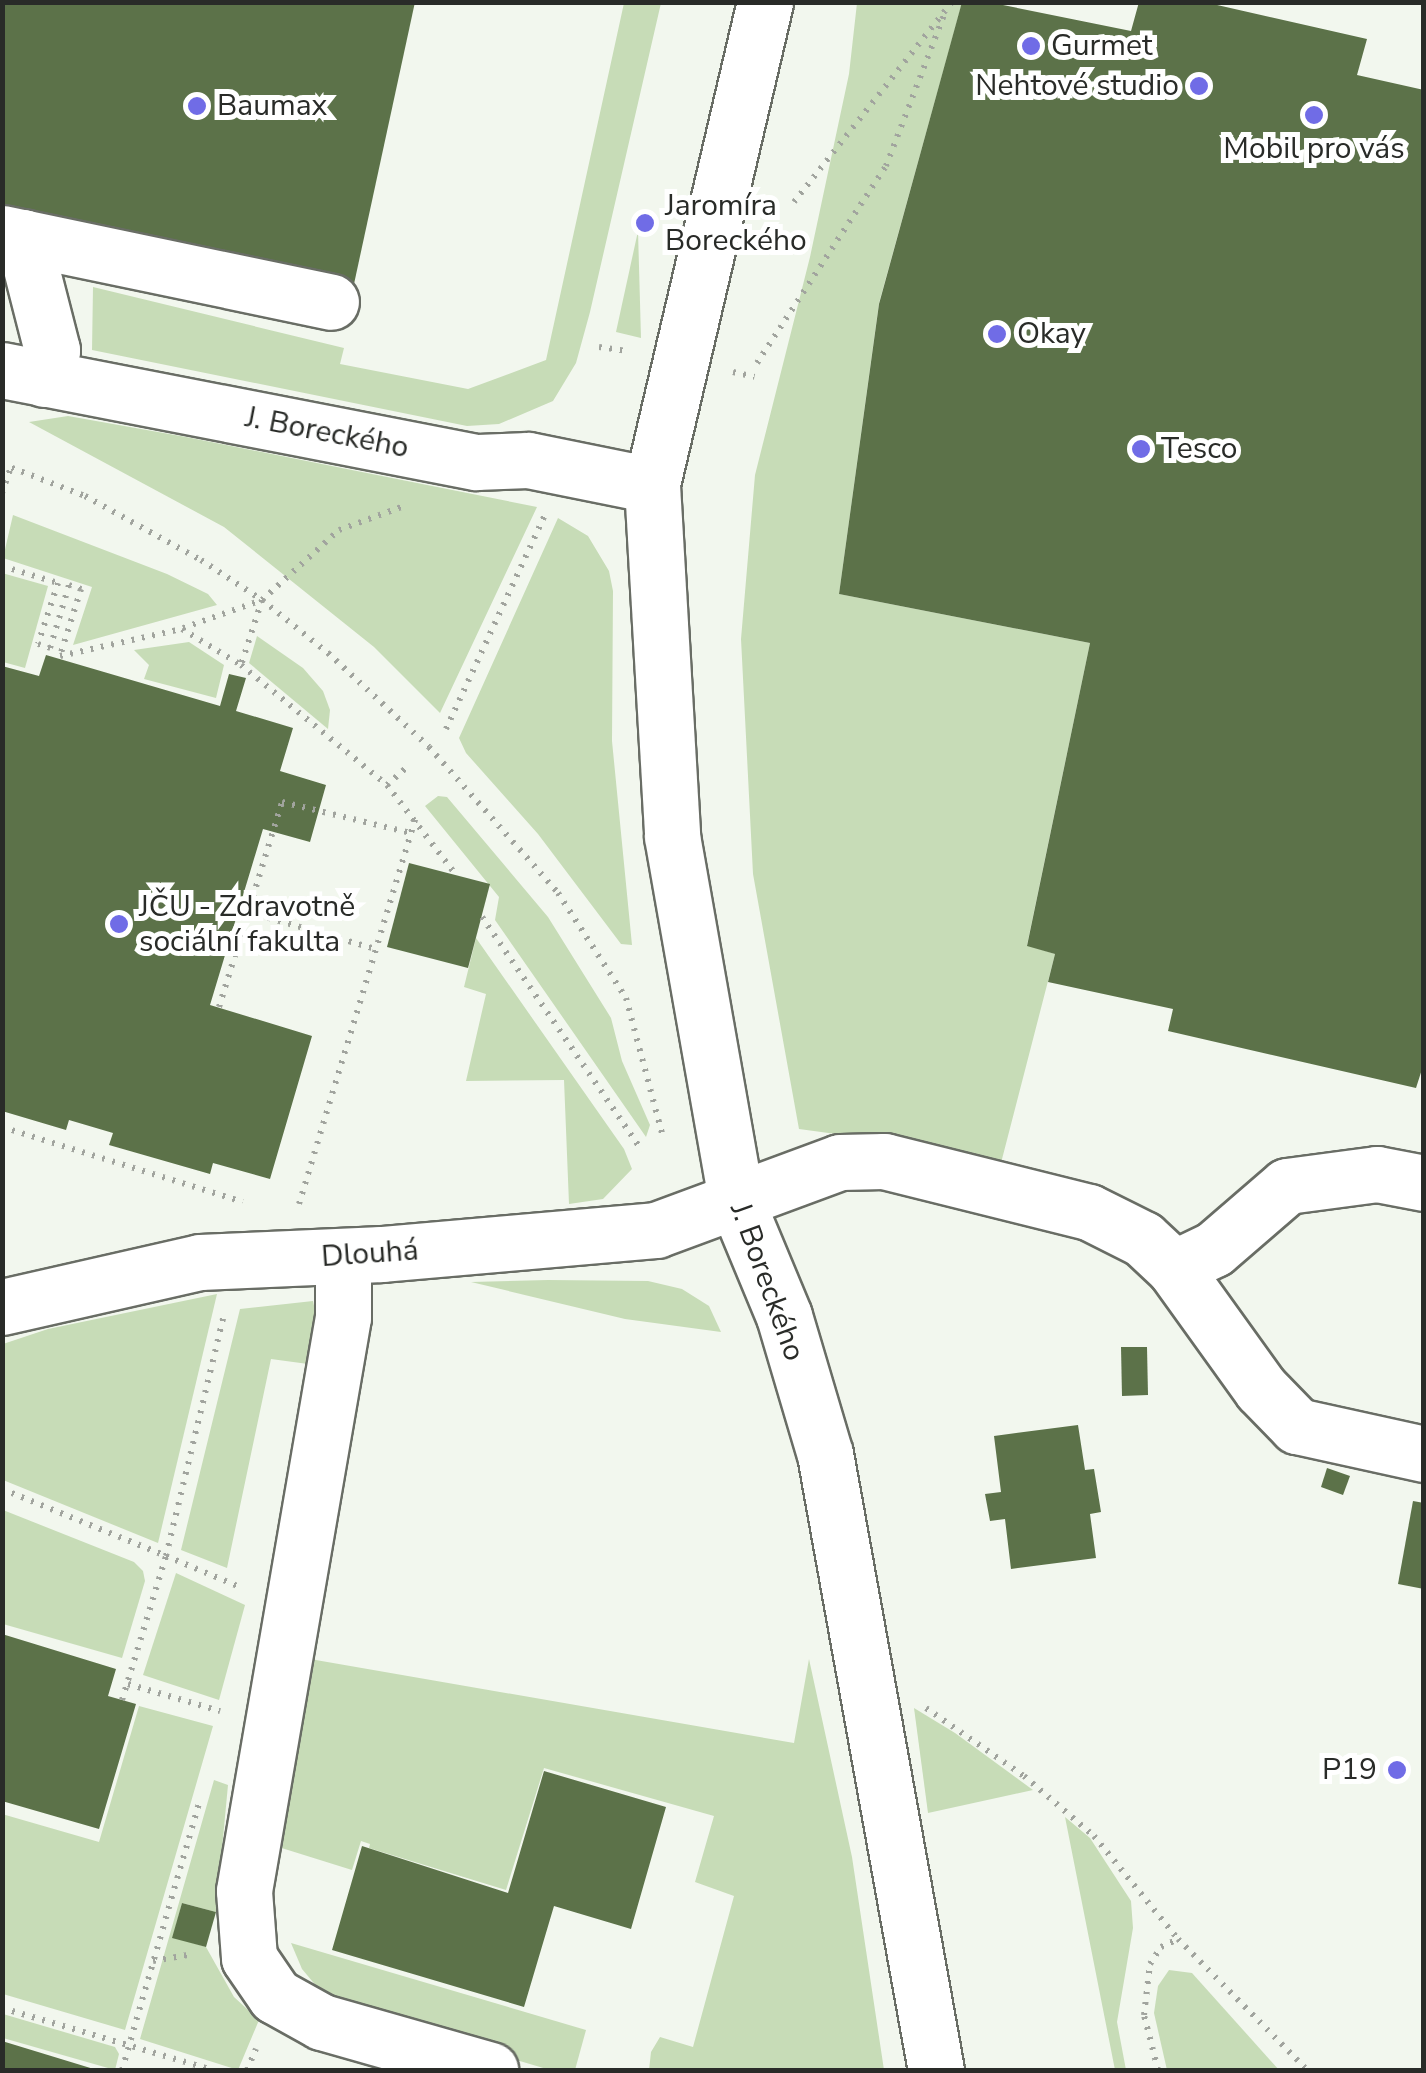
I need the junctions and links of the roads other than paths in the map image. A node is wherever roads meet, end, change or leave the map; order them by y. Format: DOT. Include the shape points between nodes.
graph roads {
  1 [pos="765,2"];
  2 [pos="13,235"];
  3 [pos="331,302"];
  4 [pos="24,375"];
  5 [pos="652,486"];
  6 [pos="1424,1183"];
  7 [pos="737,1203"];
  8 [pos="343,1256"];
  9 [pos="1174,1268"];
  10 [pos="2,1307"];
  11 [pos="1424,1454"];
  12 [pos="490,2070"];
  13 [pos="936,2070"];
  1 -- 5 [label="street, J. Boreckého"];
  2 -- 3 [label="street"];
  2 -- 4 [label="street" via="52,350"];
  4 -- 5 [label="street, J. Boreckého" via="476,462 528,460"];
  5 -- 7 [label="street, J. Boreckého" via="672,836"];
  6 -- 9 [label="street" via="1377,1174 1287,1186 1214,1249"];
  7 -- 8 [label="street, Dlouhá" via="656,1230"];
  7 -- 9 [label="street, Dlouhá" via="840,1162 884,1161 1089,1212 1143,1239"];
  7 -- 13 [label="street, J. Boreckého" via="784,1316 825,1454"];
  8 -- 10 [label="street, Dlouhá" via="200,1262"];
  8 -- 12 [label="street" via="343,1317 244,1891 249,1958 274,1996 322,2022"];
  9 -- 11 [label="street, Dlouhá" via="1297,1426"];
}
